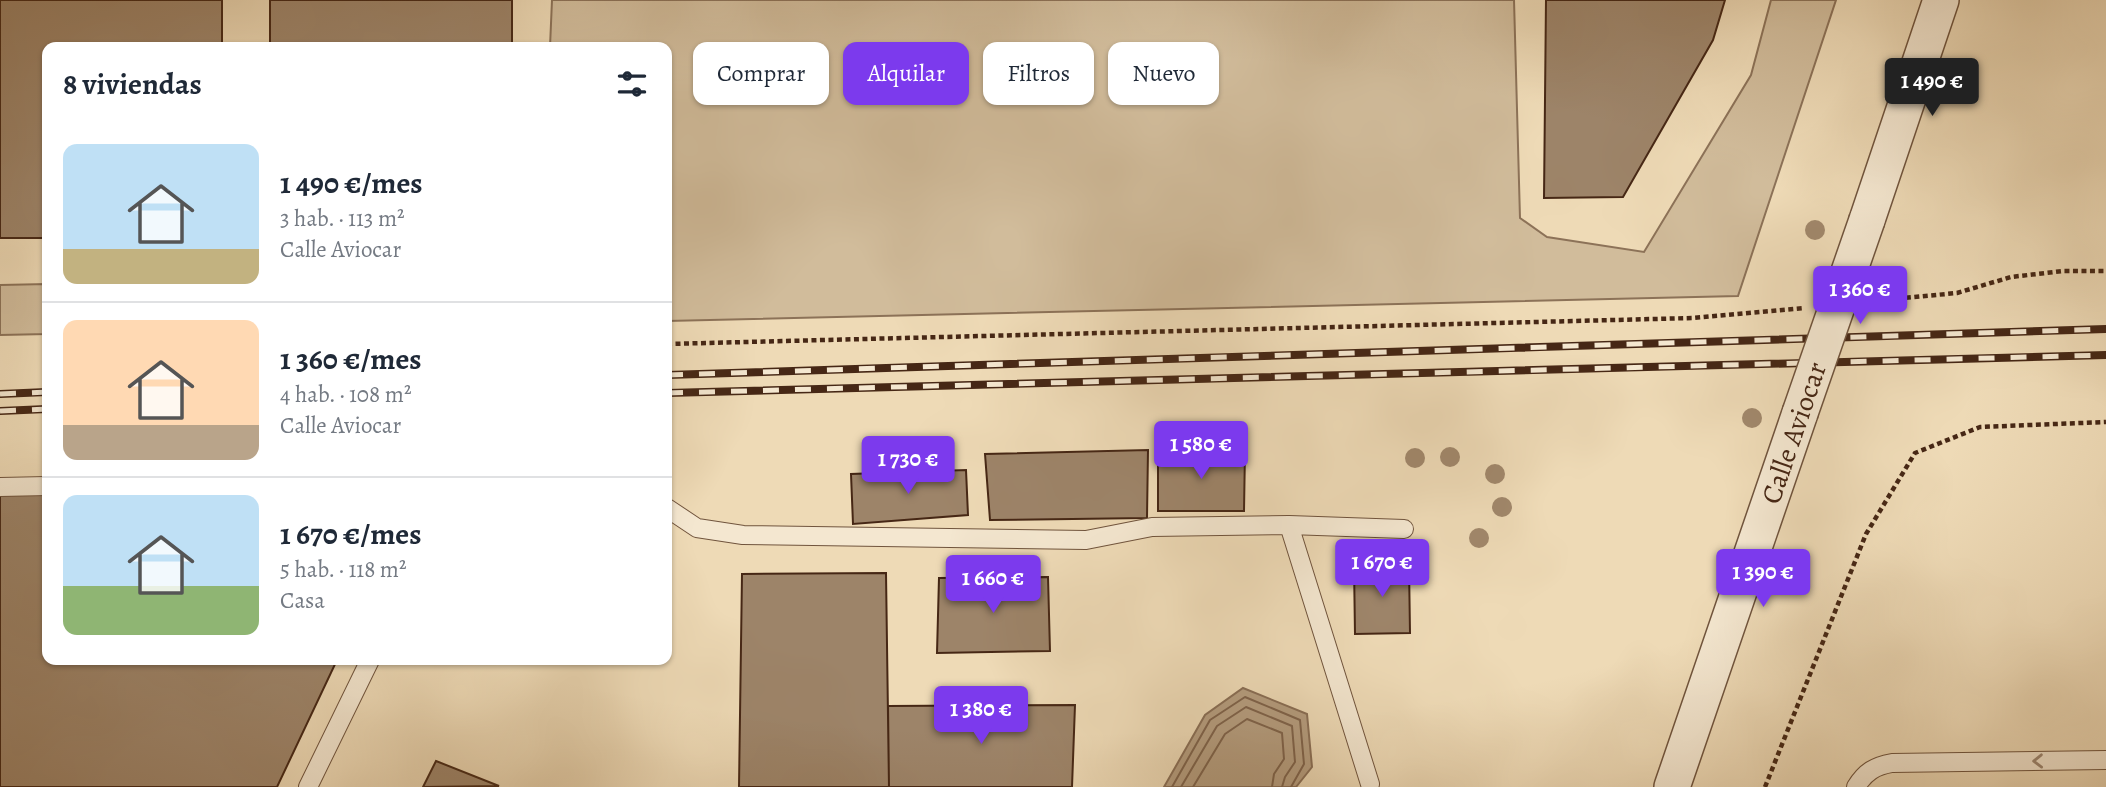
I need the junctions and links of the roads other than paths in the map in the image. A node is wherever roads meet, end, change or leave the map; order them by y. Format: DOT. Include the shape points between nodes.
graph roads {
  1 [pos="1941,0"];
  2 [pos="42,486"];
  3 [pos="0,487"];
  4 [pos="672,511"];
  5 [pos="1289,525"];
  6 [pos="1404,529"];
  7 [pos="368,665"];
  8 [pos="2106,760"];
  9 [pos="1370,784"];
  10 [pos="308,787"];
  11 [pos="1672,787"];
  12 [pos="1856,787"];
  1 -- 11 [label="street, Calle Aviocar, bridge"];
  2 -- 3 [label="lane"];
  4 -- 5 [label="lane" via="697,527 743,536 1086,540 1152,527"];
  5 -- 6 [label="lane"];
  5 -- 9 [label="lane"];
  7 -- 10 [label="lane"];
  8 -- 12 [label="lane, one-way" via="1892,763 1878,766"];
}
